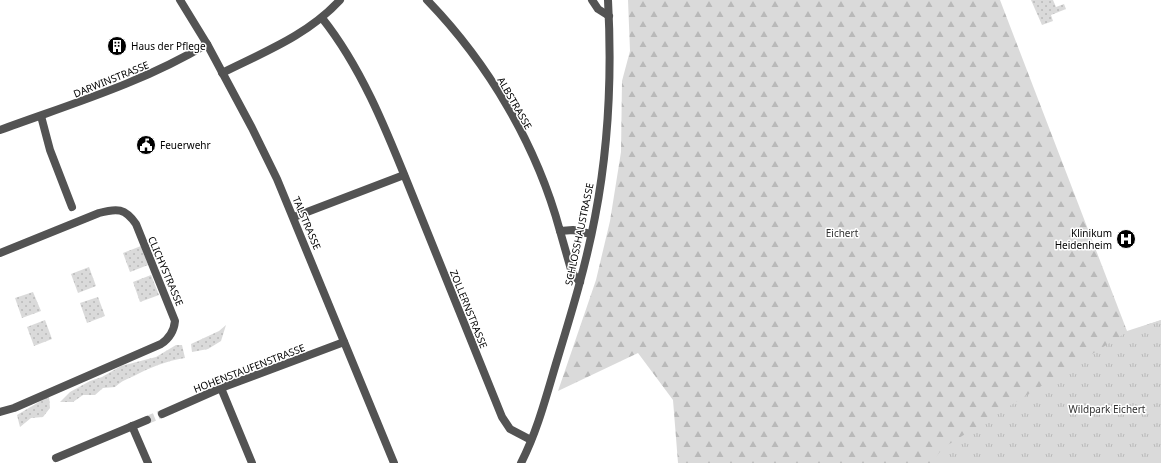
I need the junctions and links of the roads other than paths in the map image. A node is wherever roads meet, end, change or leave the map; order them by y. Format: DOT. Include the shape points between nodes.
graph roads {
  1 [pos="180,0"];
  2 [pos="340,0"];
  3 [pos="427,0"];
  4 [pos="592,0"];
  5 [pos="608,0"];
  6 [pos="609,16"];
  7 [pos="322,18"];
  8 [pos="207,44"];
  9 [pos="222,73"];
  10 [pos="41,116"];
  11 [pos="0,130"];
  12 [pos="404,175"];
  13 [pos="72,207"];
  14 [pos="294,217"];
  15 [pos="560,231"];
  16 [pos="591,234"];
  17 [pos="0,253"];
  18 [pos="580,282"];
  19 [pos="344,342"];
  20 [pos="221,388"];
  21 [pos="0,412"];
  22 [pos="162,414"];
  23 [pos="147,420"];
  24 [pos="132,426"];
  25 [pos="531,440"];
  26 [pos="56,458"];
  27 [pos="148,463"];
  28 [pos="252,463"];
  29 [pos="394,463"];
  30 [pos="520,463"];
  1 -- 8 [label="street, TALSTRASSE"];
  2 -- 7 [label="street"];
  3 -- 15 [label="street, ALBSTRASSE" via="472,53 505,103 537,166 553,205"];
  4 -- 6 [label="street" via="598,9"];
  5 -- 6 [label="street, SCHLOSSHAUSTRASSE"];
  6 -- 16 [label="street, SCHLOSSHAUSTRASSE" via="608,119"];
  7 -- 9 [label="street" via="296,36"];
  7 -- 12 [label="street, ZOLLERNSTRASSE" via="360,77"];
  8 -- 9 [label="street, TALSTRASSE"];
  8 -- 10 [label="street, DARWINSTRASSE" via="150,75"];
  9 -- 14 [label="street, TALSTRASSE" via="269,161"];
  10 -- 11 [label="street, DARWINSTRASSE"];
  10 -- 13 [label="street" via="51,155"];
  12 -- 14 [label="street"];
  12 -- 25 [label="street, ZOLLERNSTRASSE" via="502,417 510,429"];
  14 -- 19 [label="street, TALSTRASSE"];
  15 -- 16 [label="street" via="573,230"];
  15 -- 18 [label="street, ALBSTRASSE" via="572,273"];
  16 -- 18 [label="street, SCHLOSSHAUSTRASSE"];
  17 -- 21 [label="street, CLICHYSTRASSE" via="100,213 114,209 121,211 136,224 175,321 172,333 161,344"];
  18 -- 25 [label="street, SCHLOSSHAUSTRASSE"];
  19 -- 20 [label="street, HOHENSTAUFENSTRASSE"];
  19 -- 29 [label="street, TALSTRASSE"];
  20 -- 22 [label="street, HOHENSTAUFENSTRASSE"];
  20 -- 28 [label="street"];
  23 -- 24 [label="street"];
  24 -- 26 [label="street"];
  24 -- 27 [label="street"];
  25 -- 30 [label="street, SCHLOSSHAUSTRASSE"];
}
